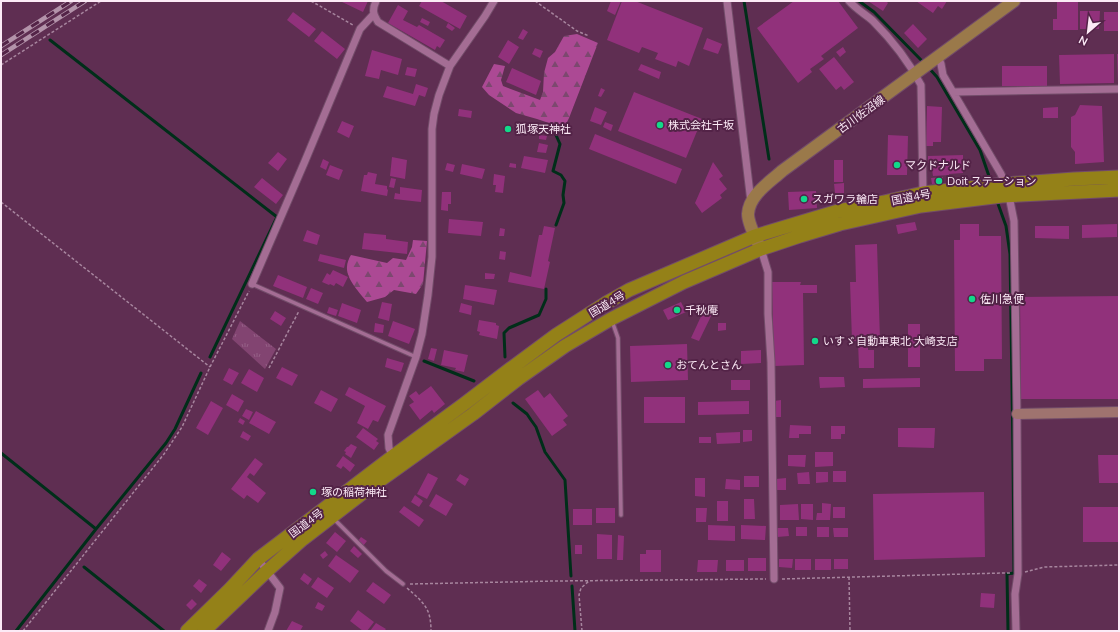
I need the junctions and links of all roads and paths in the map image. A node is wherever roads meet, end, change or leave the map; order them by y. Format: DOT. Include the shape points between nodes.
graph roads {
  1 [pos="101,1"];
  2 [pos="311,1"];
  3 [pos="376,1"];
  4 [pos="494,1"];
  5 [pos="535,1"];
  6 [pos="727,1"];
  7 [pos="849,1"];
  8 [pos="1014,1"];
  9 [pos="373,15"];
  10 [pos="360,29"];
  11 [pos="589,36"];
  12 [pos="935,59"];
  13 [pos="1,66"];
  14 [pos="450,66"];
  15 [pos="919,71"];
  16 [pos="1119,89"];
  17 [pos="953,92"];
  18 [pos="1119,177"];
  19 [pos="1119,190"];
  20 [pos="998,191"];
  21 [pos="923,193"];
  22 [pos="1,202"];
  23 [pos="751,204"];
  24 [pos="755,236"];
  25 [pos="761,249"];
  26 [pos="252,284"];
  27 [pos="302,306"];
  28 [pos="611,319"];
  29 [pos="416,357"];
  30 [pos="210,367"];
  31 [pos="269,368"];
  32 [pos="1119,412"];
  33 [pos="1017,414"];
  34 [pos="396,461"];
  35 [pos="621,515"];
  36 [pos="331,517"];
  37 [pos="258,559"];
  38 [pos="1119,565"];
  39 [pos="267,571"];
  40 [pos="1002,573"];
  41 [pos="1018,574"];
  42 [pos="849,577"];
  43 [pos="774,579"];
  44 [pos="590,581"];
  45 [pos="403,584"];
  46 [pos="23,631"];
  47 [pos="187,631"];
  48 [pos="204,631"];
  49 [pos="268,631"];
  50 [pos="431,631"];
  51 [pos="582,631"];
  52 [pos="850,631"];
  53 [pos="1016,631"];
  1 -- 13 [label="path"];
  2 -- 10 [label="path"];
  3 -- 9 [label="street"];
  4 -- 14 [label="street"];
  5 -- 11 [label="path" via="577,31"];
  6 -- 23 [label="street"];
  7 -- 15 [label="street" via="872,21"];
  8 -- 12 [label="main road, 古川佐沼線"];
  9 -- 10 [label="street"];
  9 -- 14 [label="street" via="378,22"];
  10 -- 26 [label="street"];
  12 -- 15 [label="main road, 古川佐沼線"];
  12 -- 17 [label="street" via="941,64 943,75"];
  14 -- 29 [label="street" via="439,95 432,130 432,257 422,334"];
  15 -- 21 [label="street"];
  15 -- 23 [label="main road, 古川佐沼線" via="782,171 761,189"];
  16 -- 17 [label="street"];
  17 -- 20 [label="street" via="1001,174"];
  18 -- 20 [label="highway, 国道4号" via="1074,179"];
  19 -- 20 [label="highway, 国道4号"];
  20 -- 21 [label="highway, 国道4号"];
  20 -- 25 [label="highway, 国道4号" via="840,224"];
  20 -- 33 [label="street" via="1014,221"];
  21 -- 24 [label="highway, 国道4号" via="838,211"];
  22 -- 30 [label="path"];
  23 -- 24 [label="main road" via="748,214"];
  24 -- 25 [label="main road"];
  24 -- 34 [label="highway, 国道4号" via="629,290 606,303 522,360"];
  25 -- 28 [label="highway, 国道4号" via="684,282"];
  25 -- 43 [label="street" via="768,272"];
  26 -- 27 [label="lane"];
  26 -- 30 [label="path"];
  27 -- 29 [label="lane"];
  27 -- 31 [label="path"];
  28 -- 34 [label="highway, 国道4号" via="565,346"];
  28 -- 35 [label="lane" via="618,338"];
  29 -- 34 [label="street" via="388,435 389,448"];
  30 -- 46 [label="path" via="182,427 164,454"];
  32 -- 33 [label="street"];
  33 -- 41 [label="street"];
  34 -- 36 [label="highway, 国道4号"];
  34 -- 37 [label="highway, 国道4号"];
  36 -- 39 [label="highway, 国道4号"];
  36 -- 45 [label="lane" via="386,572"];
  37 -- 39 [label="street"];
  37 -- 47 [label="highway, 国道4号"];
  38 -- 41 [label="path" via="1044,568"];
  39 -- 48 [label="highway, 国道4号"];
  39 -- 49 [label="street" via="280,588"];
  40 -- 42 [label="path"];
  41 -- 53 [label="street" via="1015,594"];
  42 -- 43 [label="path"];
  42 -- 52 [label="path"];
  43 -- 44 [label="path"];
  44 -- 45 [label="path"];
  44 -- 51 [label="path" via="581,588 579,595"];
  45 -- 50 [label="path" via="430,613"];
}
